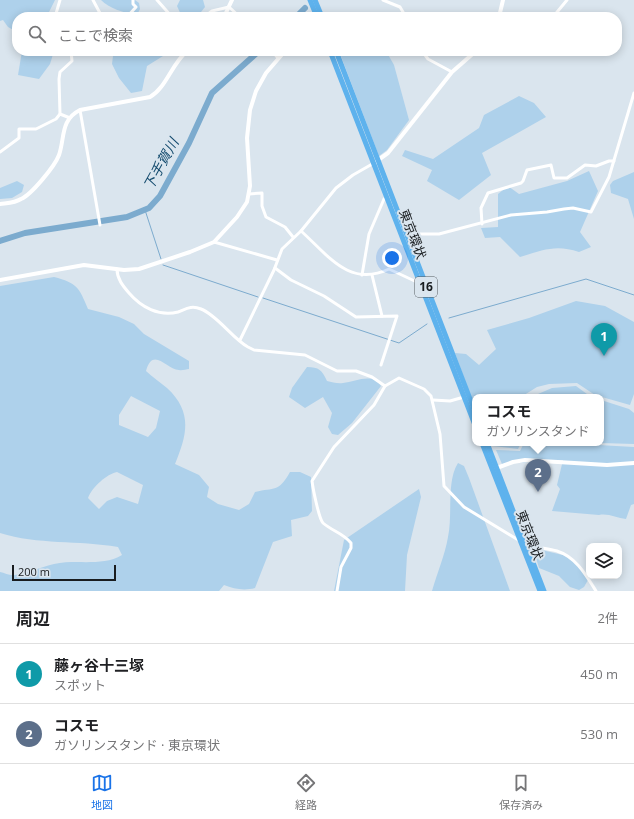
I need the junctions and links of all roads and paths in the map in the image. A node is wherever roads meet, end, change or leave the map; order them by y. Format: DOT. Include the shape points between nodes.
graph roads {
  1 [pos="60,0"];
  2 [pos="93,0"];
  3 [pos="133,0"];
  4 [pos="157,0"];
  5 [pos="232,0"];
  6 [pos="310,0"];
  7 [pos="315,0"];
  8 [pos="383,0"];
  9 [pos="503,0"];
  10 [pos="566,0"];
  11 [pos="229,6"];
  12 [pos="56,12"];
  13 [pos="99,12"];
  14 [pos="132,12"];
  15 [pos="168,12"];
  16 [pos="211,12"];
  17 [pos="226,12"];
  18 [pos="235,12"];
  19 [pos="315,12"];
  20 [pos="320,12"];
  21 [pos="403,12"];
  22 [pos="500,12"];
  23 [pos="557,12"];
  24 [pos="72,56"];
  25 [pos="181,56"];
  26 [pos="332,56"];
  27 [pos="338,56"];
  28 [pos="426,56"];
  29 [pos="470,56"];
  30 [pos="278,58"];
  31 [pos="452,72"];
  32 [pos="634,93"];
  33 [pos="80,110"];
  34 [pos="60,114"];
  35 [pos="70,118"];
  36 [pos="0,152"];
  37 [pos="614,161"];
  38 [pos="376,162"];
  39 [pos="249,194"];
  40 [pos="387,197"];
  41 [pos="0,204"];
  42 [pos="482,224"];
  43 [pos="100,225"];
  44 [pos="300,231"];
  45 [pos="404,234"];
  46 [pos="293,237"];
  47 [pos="214,242"];
  48 [pos="277,260"];
  49 [pos="275,268"];
  50 [pos="117,269"];
  51 [pos="362,275"];
  52 [pos="372,275"];
  53 [pos="0,280"];
  54 [pos="421,284"];
  55 [pos="382,316"];
  56 [pos="240,340"];
  57 [pos="381,365"];
  58 [pos="385,386"];
  59 [pos="464,397"];
  60 [pos="432,400"];
  61 [pos="472,404"];
  62 [pos="472,417"];
  63 [pos="483,446"];
  64 [pos="488,446"];
  65 [pos="634,463"];
  66 [pos="494,469"];
  67 [pos="520,541"];
  68 [pos="526,544"];
  69 [pos="337,591"];
  70 [pos="540,591"];
  71 [pos="544,591"];
  72 [pos="596,591"];
  1 -- 12 [label="street"];
  2 -- 13 [label="street"];
  3 -- 14 [label="street" via="136,7"];
  4 -- 15 [label="street"];
  5 -- 11 [label="street"];
  6 -- 19 [label="highway"];
  7 -- 20 [label="highway"];
  8 -- 21 [label="street" via="400,7"];
  9 -- 22 [label="street"];
  10 -- 23 [label="street"];
  11 -- 16 [label="street"];
  11 -- 17 [label="street"];
  11 -- 18 [label="street"];
  24 -- 34 [label="street" via="72,61 60,72"];
  25 -- 33 [label="street" via="158,92 153,95"];
  26 -- 38 [label="highway, 東京環状 / 16"];
  27 -- 38 [label="highway, 東京環状 / 16"];
  28 -- 31 [label="street"];
  29 -- 31 [label="street"];
  30 -- 39 [label="street" via="261,82 250,110 247,138"];
  31 -- 38 [label="street" via="388,154"];
  32 -- 37 [label="street"];
  33 -- 35 [label="street"];
  33 -- 43 [label="street"];
  34 -- 35 [label="street"];
  34 -- 36 [label="street" via="56,119 36,129 19,128 19,138"];
  35 -- 41 [label="street" via="63,129 60,151 55,163 29,194 22,199"];
  37 -- 42 [label="street" via="606,183 590,212 573,208 564,209 511,215"];
  37 -- 42 [label="street" via="596,166 585,165 567,178 554,178 551,165 527,170 521,183 488,193 481,208"];
  38 -- 40 [label="highway, 東京環状 / 16"];
  38 -- 44 [label="street" via="336,188"];
  38 -- 45 [label="highway, 東京環状 / 16"];
  39 -- 46 [label="street" via="262,193 262,206 266,216 285,226"];
  39 -- 47 [label="street" via="243,210"];
  40 -- 45 [label="highway, 東京環状 / 16"];
  40 -- 51 [label="street" via="369,234"];
  42 -- 45 [label="street" via="439,234"];
  44 -- 46 [label="street"];
  44 -- 51 [label="street" via="336,263"];
  45 -- 54 [label="highway, 東京環状 / 16"];
  45 -- 61 [label="highway, 東京環状 / 16"];
  46 -- 48 [label="street" via="282,248"];
  47 -- 48 [label="street"];
  47 -- 50 [label="street" via="146,267 132,270"];
  48 -- 49 [label="street"];
  49 -- 55 [label="street" via="351,315"];
  49 -- 56 [label="street"];
  50 -- 53 [label="street" via="84,265"];
  50 -- 56 [label="street" via="123,285 142,307 167,313 188,307 200,308"];
  51 -- 52 [label="street"];
  52 -- 54 [label="street" via="389,269"];
  52 -- 55 [label="street"];
  54 -- 59 [label="highway, 東京環状 / 16"];
  55 -- 57 [label="street" via="397,316"];
  56 -- 58 [label="street" via="242,344 254,350 305,355 337,371 356,372 372,377"];
  58 -- 60 [label="street" via="399,378 424,389"];
  58 -- 69 [label="street" via="374,405 334,447 312,481 321,520 331,529 344,535 351,543 341,567"];
  59 -- 60 [label="street" via="450,401"];
  59 -- 62 [label="highway, 東京環状 / 16"];
  60 -- 67 [label="street" via="440,434 444,486 464,507"];
  63 -- 66 [label="highway, 東京環状"];
  64 -- 66 [label="highway, 東京環状"];
  65 -- 66 [label="street" via="607,465 526,460"];
  66 -- 67 [label="highway, 東京環状"];
  66 -- 68 [label="highway, 東京環状"];
  67 -- 68 [label="highway"];
  67 -- 70 [label="highway, 東京環状"];
  68 -- 71 [label="highway, 東京環状"];
  68 -- 72 [label="street" via="539,549 555,550 570,557 584,572"];
}
